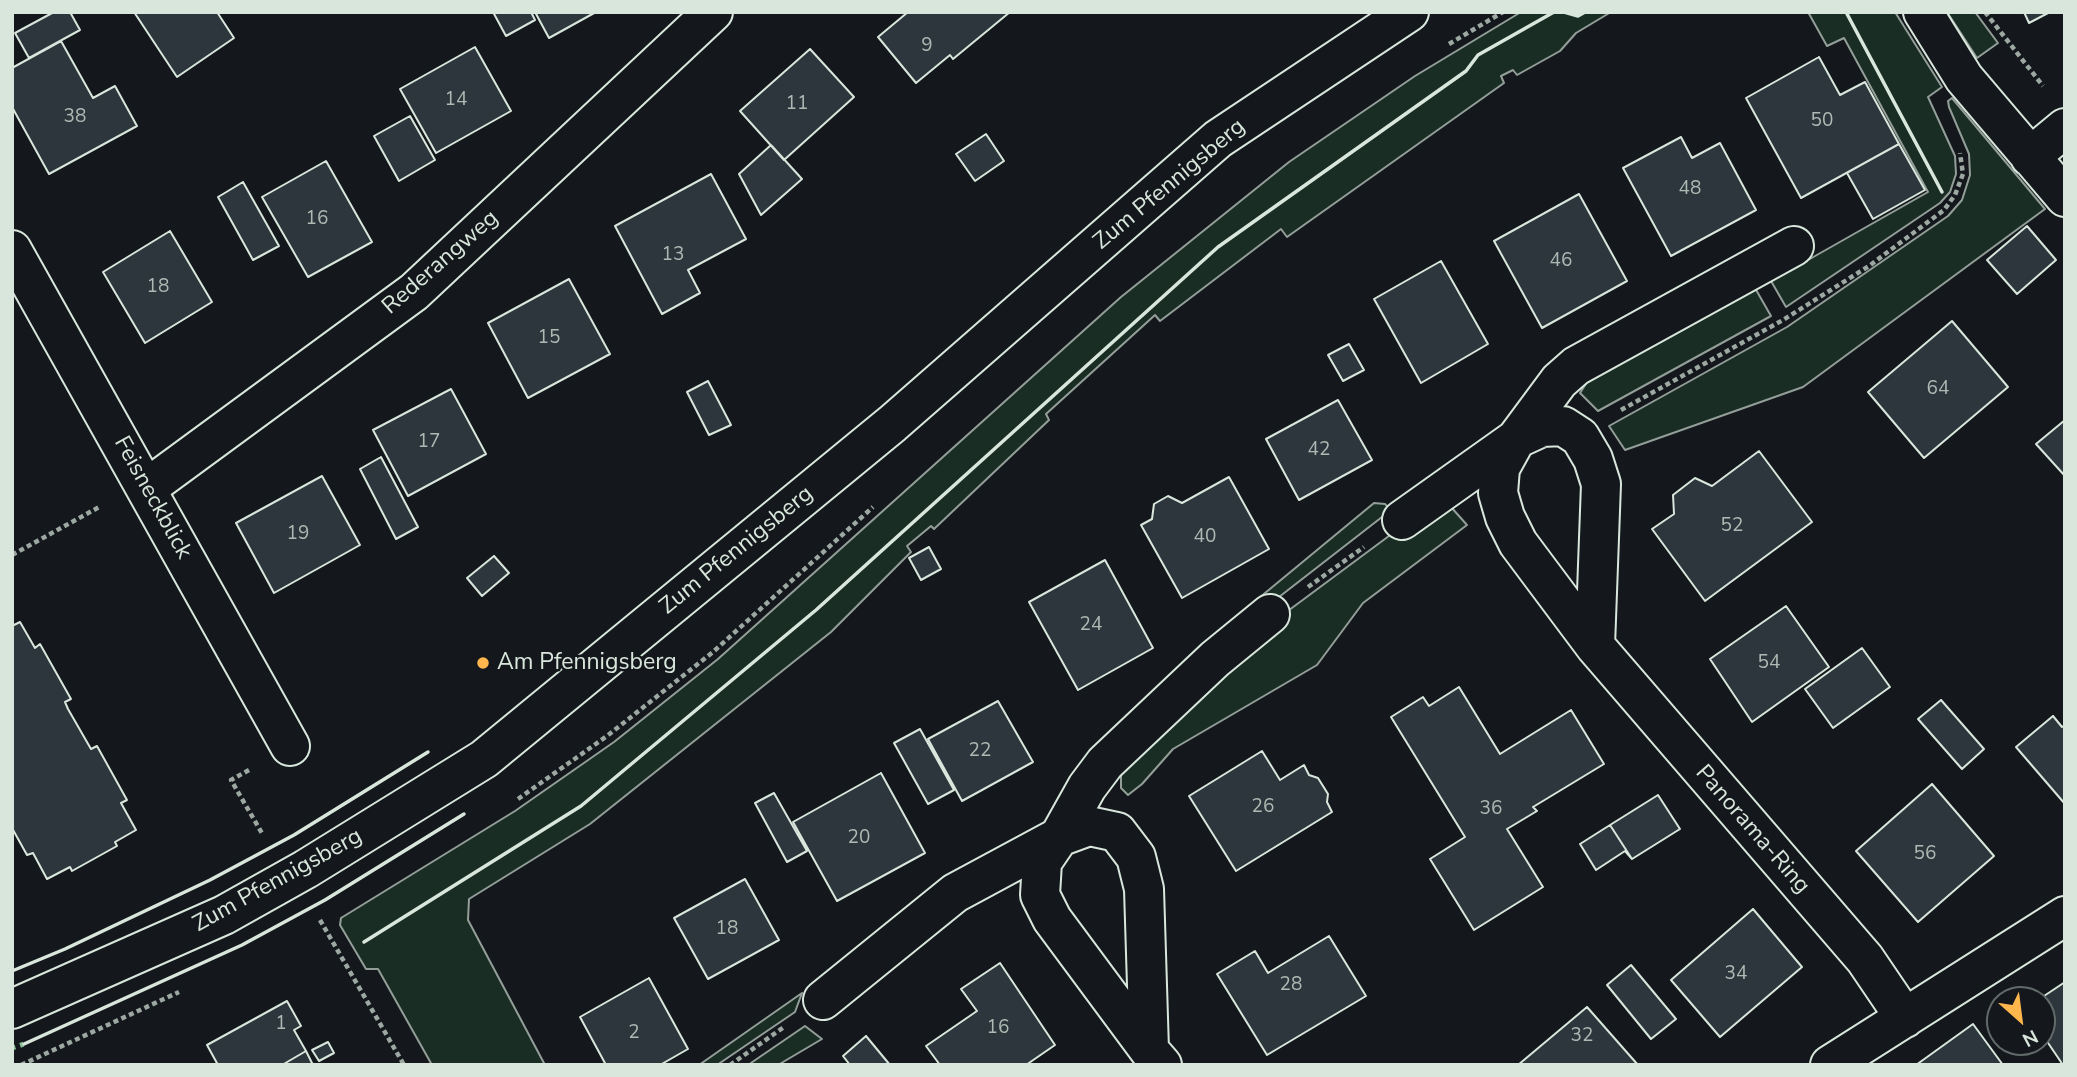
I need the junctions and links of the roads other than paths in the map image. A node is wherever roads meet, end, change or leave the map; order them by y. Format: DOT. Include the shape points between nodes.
graph roads {
  1 [pos="713,12"];
  2 [pos="1409,12"];
  3 [pos="1923,12"];
  4 [pos="2065,128"];
  5 [pos="2031,158"];
  6 [pos="2065,197"];
  7 [pos="1794,246"];
  8 [pos="12,250"];
  9 [pos="1516,439"];
  10 [pos="146,486"];
  11 [pos="1402,520"];
  12 [pos="1270,614"];
  13 [pos="1595,646"];
  14 [pos="290,746"];
  15 [pos="1059,837"];
  16 [pos="2065,916"];
  17 [pos="12,1009"];
  18 [pos="809,1010"];
  19 [pos="1905,1018"];
  20 [pos="1155,1057"];
  21 [pos="1830,1065"];
  1 -- 10 [label="street, Rederangweg" via="414,292"];
  2 -- 17 [label="street, Zum Pfennigsberg" via="1219,139 892,424 484,759 224,915"];
  3 -- 5 [label="street" via="1964,78"];
  4 -- 5 [label="street"];
  5 -- 6 [label="street"];
  7 -- 9 [label="street" via="1576,366 1559,381"];
  8 -- 10 [label="street, Feisneckblick"];
  9 -- 11 [label="street"];
  9 -- 13 [label="street, Panorama-Ring" via="1500,468 1499,493 1505,517 1518,543"];
  9 -- 13 [label="street" via="1542,427 1563,426 1580,437 1593,459 1601,484"];
  10 -- 14 [label="street, Feisneckblick"];
  12 -- 15 [label="street" via="1105,763"];
  13 -- 19 [label="street, Panorama-Ring" via="1864,959"];
  15 -- 18 [label="street" via="955,893"];
  15 -- 20 [label="street" via="1042,862 1040,895 1052,919"];
  15 -- 20 [label="street" via="1090,826 1117,832 1136,856 1144,889"];
  16 -- 19 [label="street"];
  19 -- 21 [label="street"];
}
